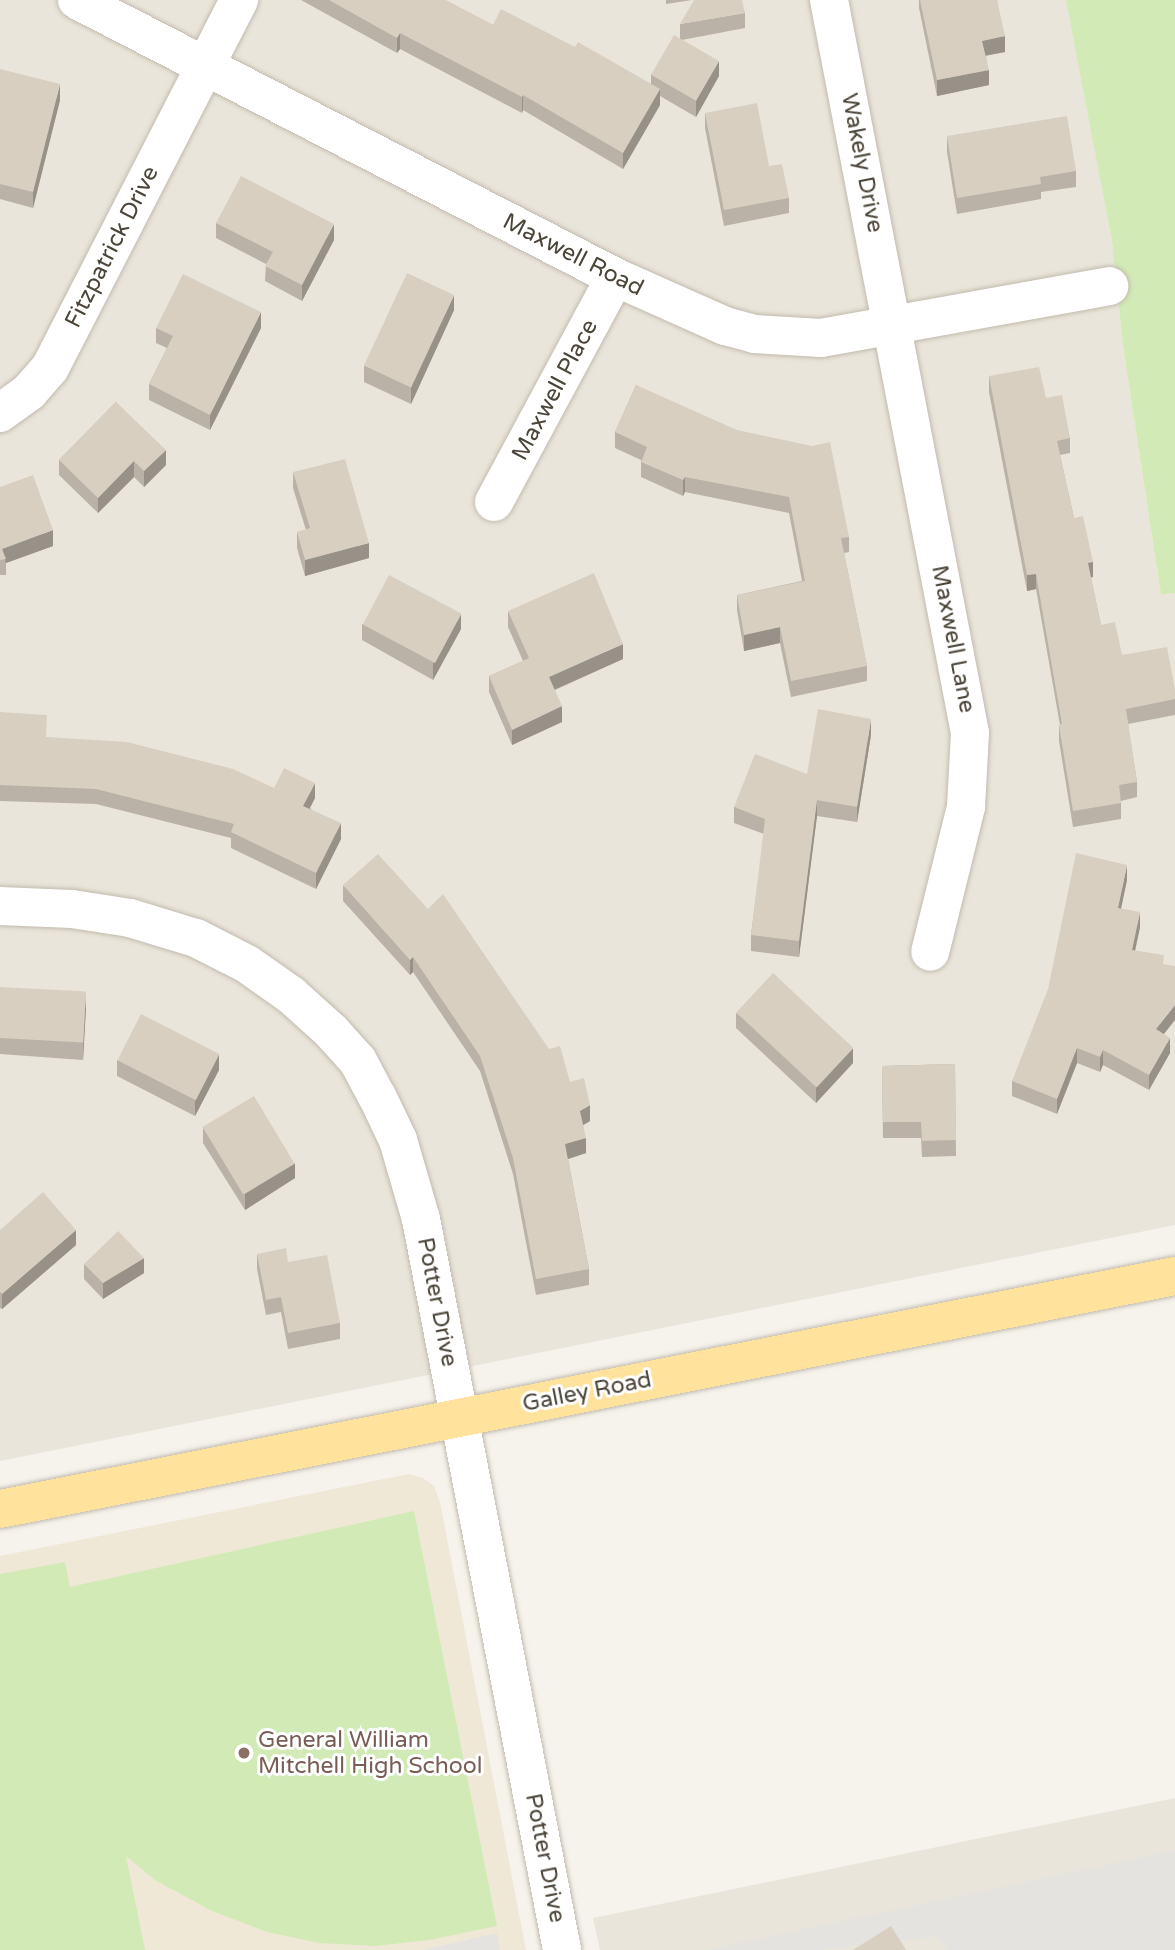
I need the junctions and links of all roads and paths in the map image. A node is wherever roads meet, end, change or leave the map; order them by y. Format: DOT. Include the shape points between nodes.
graph roads {
  1 [pos="76,0"];
  2 [pos="239,0"];
  3 [pos="829,0"];
  4 [pos="205,66"];
  5 [pos="615,277"];
  6 [pos="1109,286"];
  7 [pos="894,325"];
  8 [pos="0,414"];
  9 [pos="494,502"];
  10 [pos="0,906"];
  11 [pos="930,952"];
  12 [pos="1175,1276"];
  13 [pos="460,1417"];
  14 [pos="0,1508"];
  15 [pos="562,1950"];
  1 -- 4 [label="street, Maxwell Road"];
  2 -- 4 [label="street"];
  3 -- 7 [label="street, Wakely Drive"];
  4 -- 5 [label="street, Maxwell Road"];
  4 -- 8 [label="street, Fitzpatrick Drive" via="50,368"];
  5 -- 7 [label="street, Maxwell Road" via="698,317 754,334 821,338"];
  5 -- 9 [label="street, Maxwell Place"];
  6 -- 7 [label="street, Maxwell Road"];
  7 -- 11 [label="street, Maxwell Lane" via="970,733 966,807"];
  10 -- 13 [label="street, Potter Drive" via="72,909 130,918 196,938 247,964 331,1031 358,1061 411,1176"];
  12 -- 13 [label="main road, Galley Road"];
  13 -- 14 [label="main road, Galley Road"];
  13 -- 15 [label="street, Potter Drive"];
}
